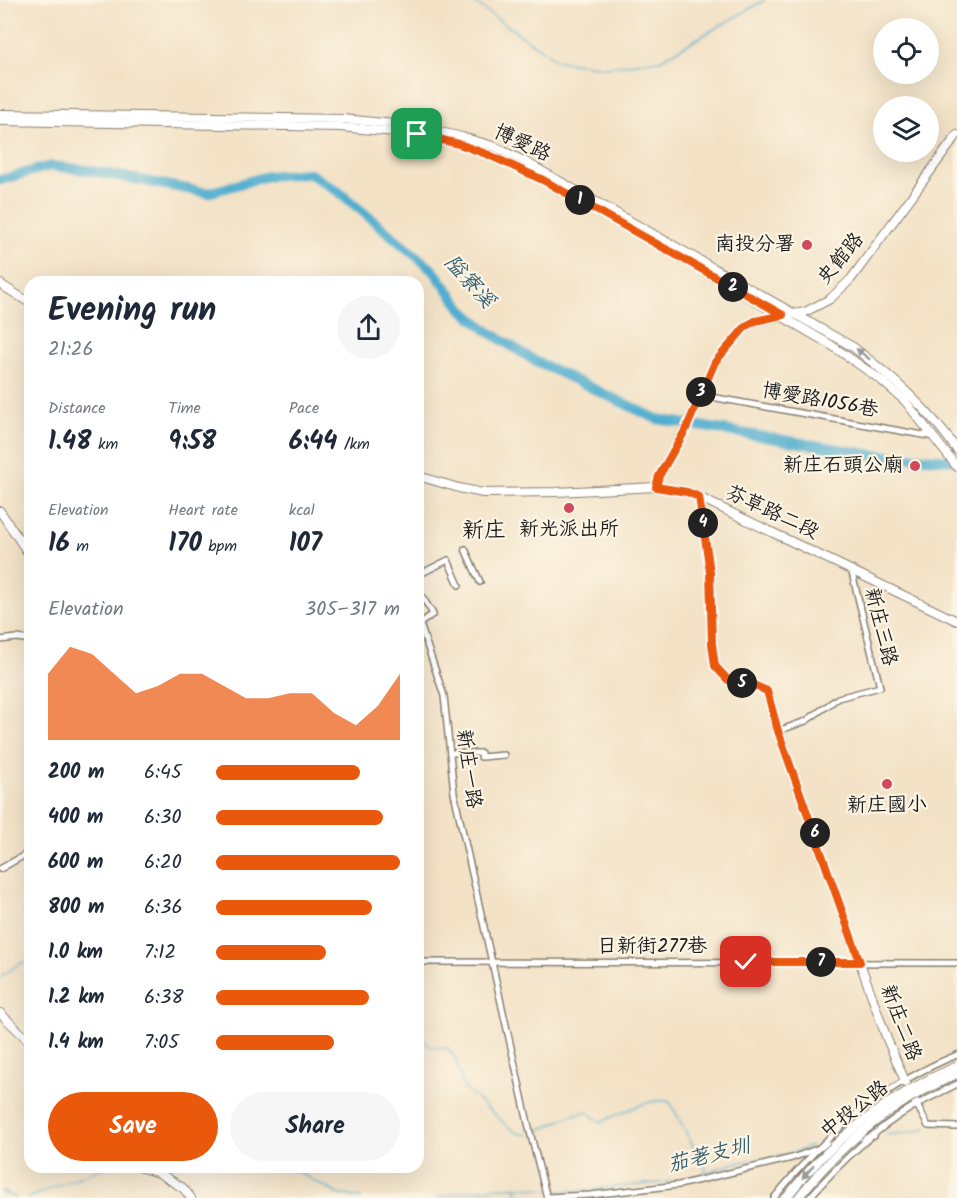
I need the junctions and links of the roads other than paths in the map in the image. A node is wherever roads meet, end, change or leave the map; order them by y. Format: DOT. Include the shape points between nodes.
graph roads {
  1 [pos="0,114"];
  2 [pos="0,122"];
  3 [pos="957,135"];
  4 [pos="461,141"];
  5 [pos="491,151"];
  6 [pos="0,285"];
  7 [pos="24,299"];
  8 [pos="783,315"];
  9 [pos="795,315"];
  10 [pos="699,397"];
  11 [pos="935,438"];
  12 [pos="953,440"];
  13 [pos="957,450"];
  14 [pos="957,467"];
  15 [pos="424,478"];
  16 [pos="656,487"];
  17 [pos="699,497"];
  18 [pos="0,510"];
  19 [pos="24,547"];
  20 [pos="465,549"];
  21 [pos="851,569"];
  22 [pos="424,571"];
  23 [pos="480,582"];
  24 [pos="459,585"];
  25 [pos="424,600"];
  26 [pos="424,621"];
  27 [pos="957,621"];
  28 [pos="24,639"];
  29 [pos="424,639"];
  30 [pos="0,640"];
  31 [pos="778,731"];
  32 [pos="450,753"];
  33 [pos="504,755"];
  34 [pos="24,855"];
  35 [pos="0,869"];
  36 [pos="424,962"];
  37 [pos="492,962"];
  38 [pos="860,962"];
  39 [pos="957,963"];
  40 [pos="0,1013"];
  41 [pos="24,1036"];
  42 [pos="957,1055"];
  43 [pos="957,1065"];
  44 [pos="957,1074"];
  45 [pos="905,1082"];
  46 [pos="957,1084"];
  47 [pos="917,1105"];
  48 [pos="957,1126"];
  49 [pos="874,1136"];
  50 [pos="818,1148"];
  51 [pos="163,1173"];
  52 [pos="546,1194"];
  53 [pos="191,1198"];
  54 [pos="774,1198"];
  55 [pos="786,1198"];
  56 [pos="798,1198"];
  57 [pos="809,1198"];
  1 -- 4 [label="main road, 博愛路" via="343,119 415,126"];
  2 -- 4 [label="main road, 博愛路" via="340,127"];
  3 -- 9 [label="street, 史館路" via="851,279 830,299"];
  4 -- 5 [label="main road, 博愛路"];
  5 -- 8 [label="main road, 博愛路"];
  5 -- 9 [label="main road, 博愛路" via="557,178"];
  6 -- 7 [label="street"];
  8 -- 9 [label="street, 史館路"];
  8 -- 10 [label="street, 史館路" via="746,326 715,362"];
  8 -- 11 [label="main road, 博愛路" via="881,380 905,401"];
  12 -- 9 [label="main road, 博愛路, one-way" via="885,372 853,347"];
  10 -- 11 [label="street, 博愛路1056巷"];
  10 -- 16 [label="street, 史館路"];
  11 -- 12 [label="street"];
  11 -- 14 [label="main road, 博愛路"];
  12 -- 13 [label="main road, 博愛路"];
  15 -- 16 [label="street, 芬草路二段" via="483,493"];
  16 -- 17 [label="street, 芬草路二段"];
  17 -- 21 [label="street, 芬草路二段"];
  17 -- 31 [label="street, 新庄二路" via="710,572 715,666 728,680 767,691"];
  18 -- 19 [label="street"];
  20 -- 23 [label="street"];
  21 -- 27 [label="street, 芬草路二段"];
  21 -- 31 [label="street, 新庄三路" via="880,687 838,698 806,721"];
  22 -- 24 [label="street" via="448,560"];
  25 -- 26 [label="street, 新庄一路" via="433,614"];
  28 -- 30 [label="street"];
  29 -- 32 [label="street, 新庄一路" via="444,696"];
  31 -- 38 [label="street, 新庄二路"];
  32 -- 33 [label="street"];
  32 -- 37 [label="street, 新庄一路" via="454,793"];
  34 -- 35 [label="street"];
  36 -- 37 [label="street, 日新街277巷"];
  37 -- 38 [label="street, 日新街277巷"];
  37 -- 52 [label="street, 新庄一路"];
  38 -- 39 [label="street, 日新街277巷"];
  38 -- 45 [label="street, 新庄二路"];
  40 -- 41 [label="street"];
  42 -- 45 [label="street"];
  43 -- 55 [label="main road, 中投公路, one-way, bridge" via="901,1094 866,1118 828,1150"];
  44 -- 56 [label="main road, 中投公路, bridge" via="871,1124 836,1155"];
  45 -- 47 [label="street, 新庄二路"];
  45 -- 50 [label="street" via="860,1111"];
  46 -- 47 [label="street"];
  47 -- 48 [label="street" via="928,1126"];
  47 -- 49 [label="street"];
  49 -- 50 [label="street" via="831,1142"];
  49 -- 57 [label="street" via="840,1164"];
  50 -- 52 [label="street" via="679,1185 590,1195"];
  50 -- 54 [label="street"];
  51 -- 53 [label="street"];
}
